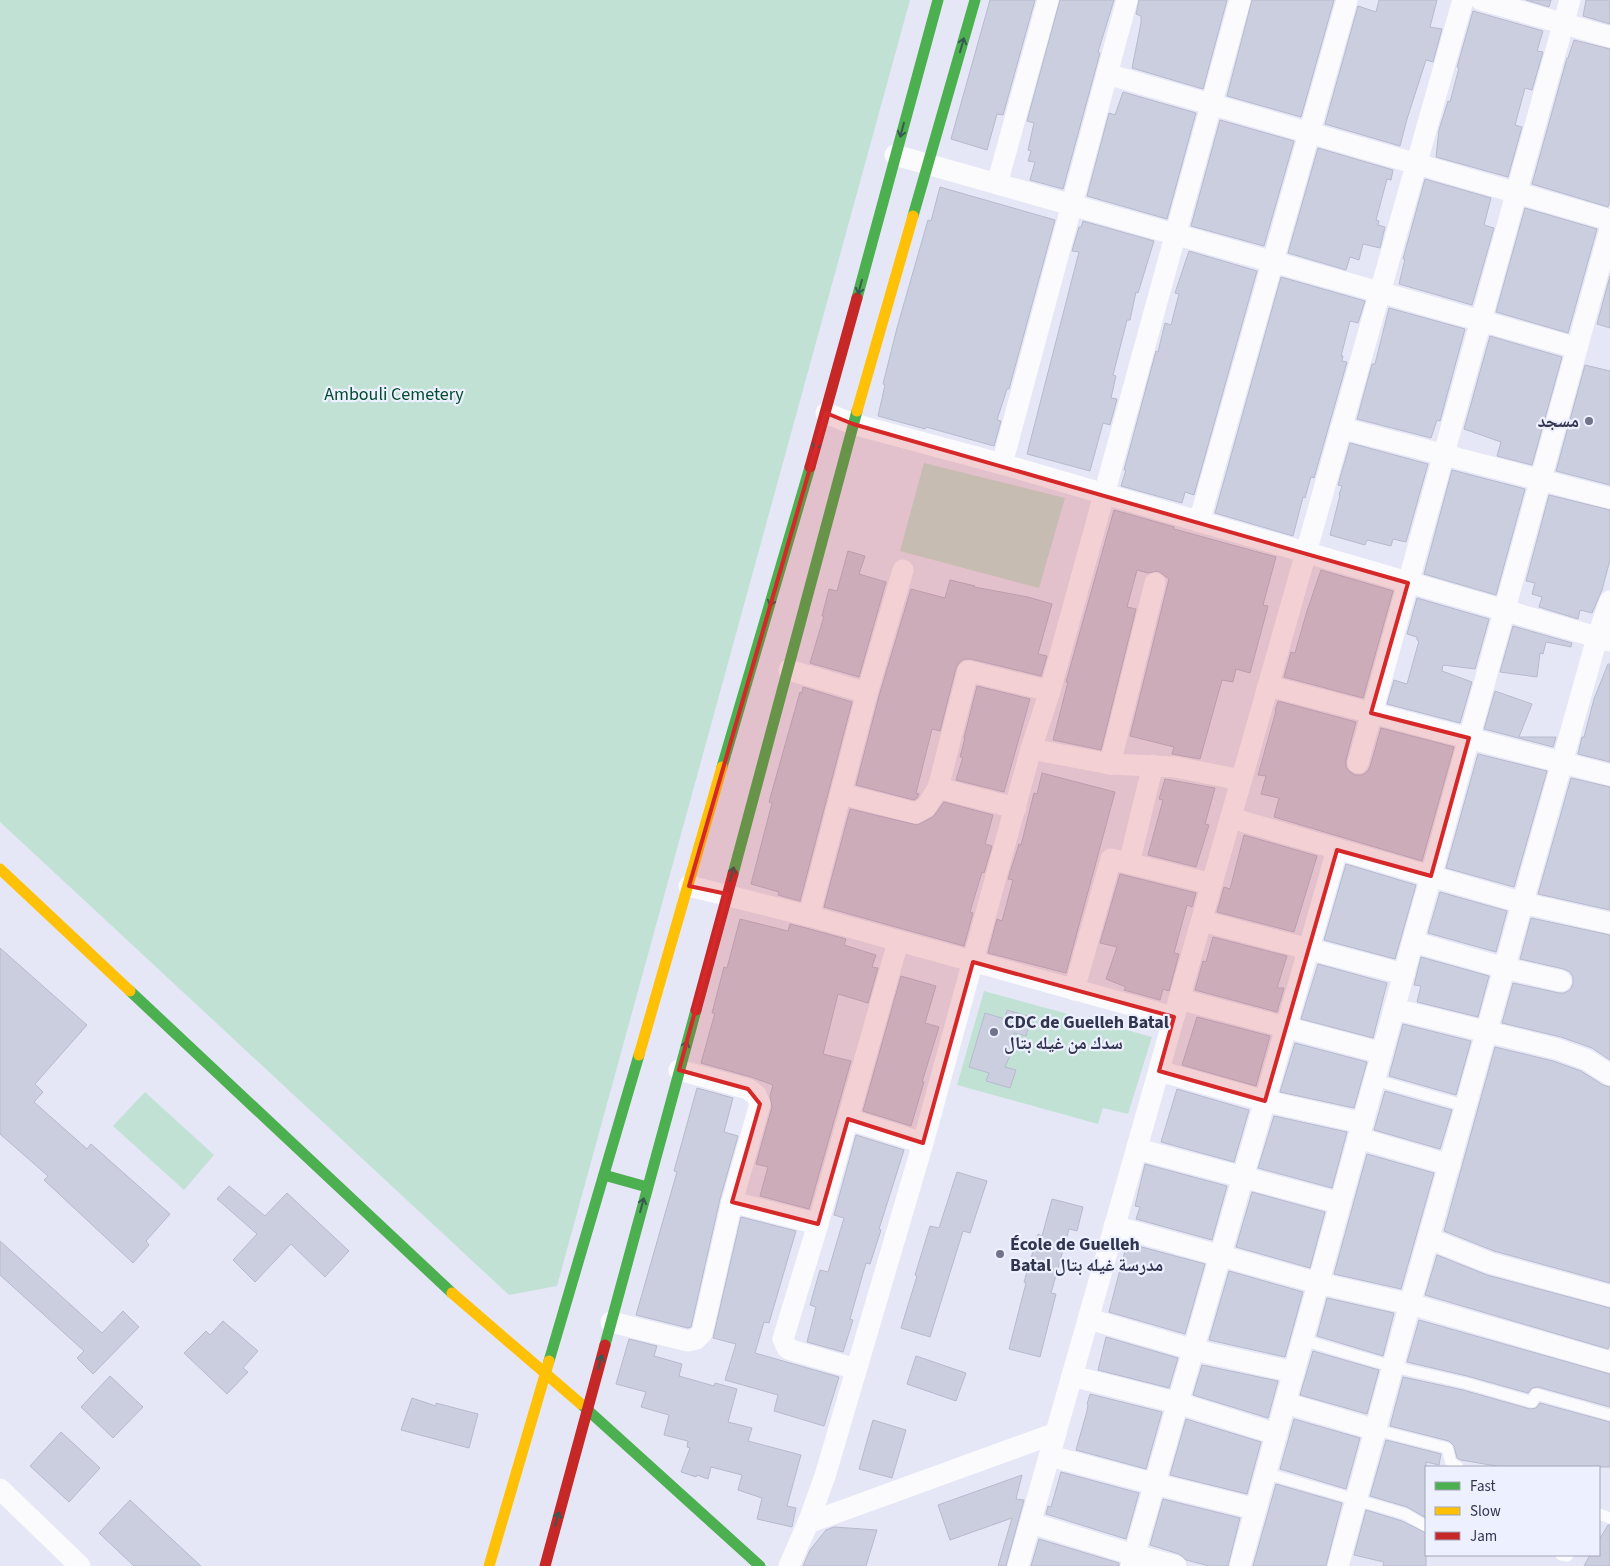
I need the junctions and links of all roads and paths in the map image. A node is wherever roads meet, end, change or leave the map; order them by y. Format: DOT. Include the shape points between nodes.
graph roads {
  1 [pos="938,0"];
  2 [pos="975,0"];
  3 [pos="1048,0"];
  4 [pos="1128,0"];
  5 [pos="1240,0"];
  6 [pos="1347,0"];
  7 [pos="1463,0"];
  8 [pos="1481,0"];
  9 [pos="1570,0"];
  10 [pos="1564,24"];
  11 [pos="1610,37"];
  12 [pos="1107,74"];
  13 [pos="1211,105"];
  14 [pos="1309,134"];
  15 [pos="895,155"];
  16 [pos="1416,164"];
  17 [pos="929,165"];
  18 [pos="997,184"];
  19 [pos="1517,193"];
  20 [pos="1072,206"];
  21 [pos="1610,220"];
  22 [pos="1610,229"];
  23 [pos="1175,235"];
  24 [pos="1273,262"];
  25 [pos="1380,292"];
  26 [pos="1481,321"];
  27 [pos="1577,348"];
  28 [pos="826,413"];
  29 [pos="853,424"];
  30 [pos="1342,428"];
  31 [pos="1443,454"];
  32 [pos="1002,464"];
  33 [pos="1540,480"];
  34 [pos="1104,495"];
  35 [pos="1610,498"];
  36 [pos="1199,522"];
  37 [pos="1306,553"];
  38 [pos="903,570"];
  39 [pos="1155,583"];
  40 [pos="1408,583"];
  41 [pos="1610,601"];
  42 [pos="1504,611"];
  43 [pos="1604,640"];
  44 [pos="789,670"];
  45 [pos="1268,686"];
  46 [pos="1050,691"];
  47 [pos="867,693"];
  48 [pos="1371,713"];
  49 [pos="1469,738"];
  50 [pos="1032,749"];
  51 [pos="1358,762"];
  52 [pos="1562,763"];
  53 [pos="1110,764"];
  54 [pos="1153,766"];
  55 [pos="1610,775"];
  56 [pos="1241,780"];
  57 [pos="938,788"];
  58 [pos="841,794"];
  59 [pos="1016,808"];
  60 [pos="1231,818"];
  61 [pos="1337,850"];
  62 [pos="1129,863"];
  63 [pos="0,868"];
  64 [pos="1431,876"];
  65 [pos="1212,884"];
  66 [pos="689,886"];
  67 [pos="727,894"];
  68 [pos="1523,903"];
  69 [pos="809,916"];
  70 [pos="1202,921"];
  71 [pos="1610,923"];
  72 [pos="898,942"];
  73 [pos="1413,942"];
  74 [pos="1308,950"];
  75 [pos="973,962"];
  76 [pos="1505,968"];
  77 [pos="1404,974"];
  78 [pos="1561,981"];
  79 [pos="1074,990"];
  80 [pos="1177,1008"];
  81 [pos="1394,1009"];
  82 [pos="1286,1027"];
  83 [pos="1487,1033"];
  84 [pos="1382,1053"];
  85 [pos="679,1070"];
  86 [pos="1159,1071"];
  87 [pos="1610,1075"];
  88 [pos="1374,1080"];
  89 [pos="1265,1101"];
  90 [pos="1466,1106"];
  91 [pos="848,1119"];
  92 [pos="1360,1130"];
  93 [pos="923,1144"];
  94 [pos="1137,1149"];
  95 [pos="1450,1165"];
  96 [pos="604,1175"];
  97 [pos="1243,1176"];
  98 [pos="647,1187"];
  99 [pos="732,1202"];
  100 [pos="1340,1203"];
  101 [pos="818,1224"];
  102 [pos="1114,1226"];
  103 [pos="1430,1239"];
  104 [pos="1219,1256"];
  105 [pos="1318,1283"];
  106 [pos="1610,1296"];
  107 [pos="1410,1304"];
  108 [pos="1089,1319"];
  109 [pos="611,1322"];
  110 [pos="1303,1340"];
  111 [pos="1194,1350"];
  112 [pos="1610,1362"];
  113 [pos="1394,1366"];
  114 [pos="856,1369"];
  115 [pos="1294,1372"];
  116 [pos="545,1375"];
  117 [pos="1072,1376"];
  118 [pos="1178,1403"];
  119 [pos="1285,1403"];
  120 [pos="586,1409"];
  121 [pos="1610,1415"];
  122 [pos="1376,1430"];
  123 [pos="1056,1433"];
  124 [pos="1276,1434"];
  125 [pos="1050,1456"];
  126 [pos="1456,1466"];
  127 [pos="1266,1473"];
  128 [pos="1155,1484"];
  129 [pos="0,1489"];
  130 [pos="1357,1500"];
  131 [pos="1256,1509"];
  132 [pos="1031,1522"];
  133 [pos="808,1523"];
  134 [pos="1425,1525"];
  135 [pos="1133,1561"];
  136 [pos="80,1566"];
  137 [pos="489,1566"];
  138 [pos="544,1566"];
  139 [pos="760,1566"];
  140 [pos="790,1566"];
  141 [pos="1018,1566"];
  142 [pos="1176,1566"];
  143 [pos="1240,1566"];
  144 [pos="1338,1566"];
  1 -- 15 [label="main road, one-way"];
  17 -- 2 [label="main road, one-way"];
  3 -- 18 [label="street"];
  4 -- 12 [label="street"];
  5 -- 13 [label="street"];
  6 -- 14 [label="street"];
  7 -- 16 [label="street"];
  8 -- 10 [label="street"];
  9 -- 10 [label="street"];
  10 -- 11 [label="street"];
  10 -- 19 [label="street"];
  12 -- 13 [label="street"];
  12 -- 20 [label="street"];
  13 -- 14 [label="street"];
  13 -- 23 [label="street"];
  14 -- 16 [label="street"];
  14 -- 24 [label="street"];
  15 -- 17 [label="street"];
  15 -- 28 [label="main road, one-way"];
  16 -- 19 [label="street"];
  16 -- 25 [label="street"];
  17 -- 18 [label="street"];
  17 -- 29 [label="main road"];
  18 -- 20 [label="street"];
  19 -- 21 [label="street"];
  19 -- 26 [label="street"];
  20 -- 23 [label="street"];
  20 -- 32 [label="street"];
  22 -- 27 [label="street"];
  23 -- 24 [label="street"];
  23 -- 34 [label="street"];
  24 -- 25 [label="street"];
  24 -- 36 [label="street"];
  25 -- 26 [label="street"];
  25 -- 30 [label="street"];
  26 -- 27 [label="street"];
  26 -- 31 [label="street"];
  27 -- 33 [label="street"];
  28 -- 29 [label="street"];
  28 -- 66 [label="main road, one-way"];
  29 -- 32 [label="street"];
  29 -- 44 [label="main road"];
  30 -- 31 [label="street"];
  30 -- 37 [label="street"];
  31 -- 33 [label="street"];
  31 -- 40 [label="street"];
  32 -- 34 [label="street"];
  33 -- 35 [label="street"];
  33 -- 42 [label="street"];
  34 -- 36 [label="street"];
  34 -- 46 [label="street"];
  36 -- 37 [label="street"];
  37 -- 40 [label="street"];
  37 -- 45 [label="street"];
  38 -- 47 [label="street"];
  39 -- 53 [label="street"];
  40 -- 42 [label="street"];
  40 -- 48 [label="street"];
  41 -- 43 [label="street"];
  42 -- 43 [label="street"];
  42 -- 49 [label="street"];
  43 -- 52 [label="street"];
  44 -- 47 [label="street"];
  67 -- 44 [label="main road, one-way"];
  45 -- 48 [label="street"];
  45 -- 56 [label="street"];
  46 -- 50 [label="street"];
  46 -- 57 [label="street" via="968,671"];
  47 -- 58 [label="street"];
  48 -- 49 [label="street"];
  48 -- 51 [label="street"];
  49 -- 52 [label="street"];
  49 -- 64 [label="street"];
  50 -- 53 [label="street"];
  50 -- 59 [label="street"];
  52 -- 55 [label="street"];
  52 -- 68 [label="street"];
  53 -- 54 [label="street"];
  54 -- 56 [label="street"];
  54 -- 62 [label="street"];
  56 -- 60 [label="street"];
  57 -- 58 [label="street" via="926,807 916,813"];
  57 -- 59 [label="street"];
  58 -- 69 [label="street"];
  59 -- 75 [label="street"];
  60 -- 61 [label="street"];
  60 -- 65 [label="street"];
  61 -- 64 [label="street"];
  61 -- 74 [label="street"];
  62 -- 65 [label="street"];
  62 -- 79 [label="street" via="1111,859"];
  63 -- 116 [label="main road" via="476,1315"];
  64 -- 68 [label="street"];
  64 -- 73 [label="street"];
  65 -- 70 [label="street"];
  66 -- 67 [label="street"];
  66 -- 96 [label="main road"];
  67 -- 69 [label="street"];
  85 -- 67 [label="main road, one-way"];
  68 -- 71 [label="street"];
  68 -- 76 [label="street"];
  69 -- 72 [label="street"];
  70 -- 74 [label="street"];
  70 -- 80 [label="street"];
  72 -- 75 [label="street"];
  72 -- 91 [label="street"];
  73 -- 76 [label="street"];
  73 -- 77 [label="street"];
  74 -- 77 [label="street"];
  74 -- 82 [label="street"];
  75 -- 79 [label="street"];
  75 -- 93 [label="street"];
  76 -- 78 [label="street"];
  76 -- 83 [label="street"];
  77 -- 81 [label="street"];
  79 -- 80 [label="street"];
  80 -- 82 [label="street"];
  80 -- 86 [label="street"];
  81 -- 83 [label="street"];
  81 -- 84 [label="street"];
  82 -- 84 [label="street"];
  82 -- 89 [label="street"];
  83 -- 87 [label="street" via="1557,1049 1587,1060"];
  83 -- 90 [label="street"];
  84 -- 88 [label="street"];
  85 -- 98 [label="main road"];
  85 -- 99 [label="street" via="748,1089 760,1104"];
  86 -- 89 [label="street"];
  86 -- 94 [label="street"];
  88 -- 90 [label="lane"];
  88 -- 92 [label="street"];
  89 -- 92 [label="street"];
  89 -- 97 [label="street"];
  90 -- 95 [label="street"];
  91 -- 93 [label="street"];
  91 -- 101 [label="street"];
  92 -- 95 [label="street"];
  92 -- 100 [label="street"];
  93 -- 114 [label="street"];
  94 -- 97 [label="street"];
  94 -- 102 [label="street"];
  95 -- 103 [label="street"];
  96 -- 98 [label="main road"];
  96 -- 116 [label="main road"];
  97 -- 100 [label="street"];
  97 -- 104 [label="street"];
  109 -- 98 [label="main road, one-way"];
  99 -- 101 [label="street"];
  99 -- 109 [label="street" via="702,1333 696,1339 688,1341"];
  100 -- 105 [label="street"];
  101 -- 114 [label="street" via="783,1339 787,1348 794,1351"];
  102 -- 104 [label="street"];
  102 -- 108 [label="street"];
  103 -- 106 [label="street" via="1490,1263"];
  103 -- 107 [label="street"];
  104 -- 105 [label="street"];
  104 -- 111 [label="street"];
  105 -- 107 [label="street"];
  105 -- 110 [label="street"];
  107 -- 112 [label="street"];
  107 -- 113 [label="street"];
  108 -- 111 [label="street"];
  108 -- 117 [label="street"];
  120 -- 109 [label="main road, one-way"];
  110 -- 113 [label="lane"];
  110 -- 115 [label="street"];
  111 -- 115 [label="street"];
  111 -- 118 [label="street"];
  113 -- 121 [label="lane" via="1532,1402 1536,1394"];
  113 -- 122 [label="street"];
  114 -- 133 [label="street"];
  115 -- 119 [label="street"];
  116 -- 120 [label="main road"];
  116 -- 137 [label="main road"];
  117 -- 118 [label="street"];
  117 -- 123 [label="street"];
  118 -- 124 [label="street"];
  118 -- 128 [label="street"];
  119 -- 122 [label="street"];
  119 -- 124 [label="street"];
  138 -- 120 [label="main road, one-way"];
  120 -- 139 [label="main road"];
  122 -- 126 [label="lane" via="1447,1448 1451,1464"];
  122 -- 130 [label="street"];
  123 -- 125 [label="street"];
  123 -- 133 [label="street"];
  124 -- 127 [label="street"];
  125 -- 128 [label="street"];
  125 -- 132 [label="street"];
  127 -- 130 [label="lane"];
  127 -- 131 [label="street"];
  128 -- 131 [label="street"];
  128 -- 135 [label="street"];
  129 -- 136 [label="street"];
  130 -- 134 [label="lane" via="1405,1514"];
  130 -- 144 [label="street"];
  131 -- 143 [label="street"];
  132 -- 135 [label="street"];
  132 -- 141 [label="street"];
  133 -- 140 [label="street"];
  135 -- 142 [label="street"];
}
